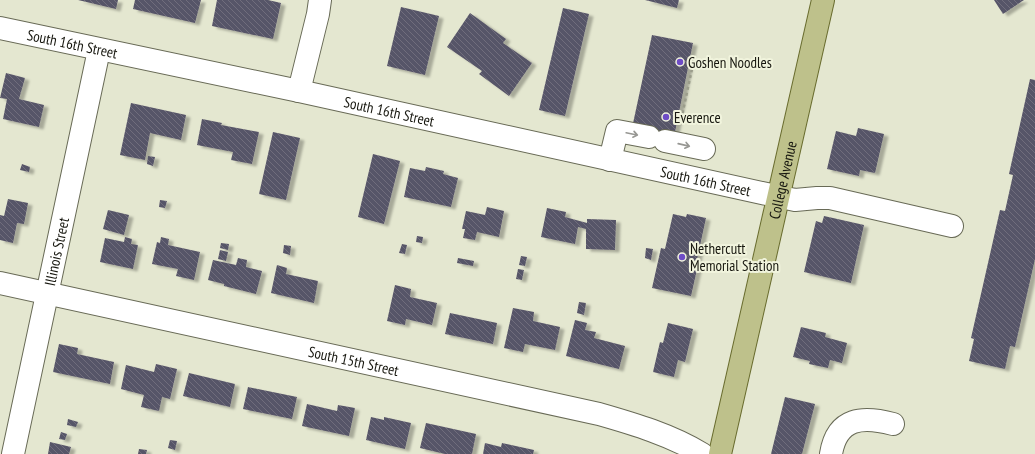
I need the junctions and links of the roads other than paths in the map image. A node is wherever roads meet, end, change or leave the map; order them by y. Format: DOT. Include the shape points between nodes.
graph roads {
  1 [pos="320,0"];
  2 [pos="823,0"];
  3 [pos="0,28"];
  4 [pos="99,50"];
  5 [pos="299,91"];
  6 [pos="704,149"];
  7 [pos="610,160"];
  8 [pos="778,197"];
  9 [pos="952,226"];
  10 [pos="0,283"];
  11 [pos="47,294"];
  12 [pos="893,424"];
  13 [pos="13,454"];
  14 [pos="702,454"];
  15 [pos="720,454"];
  16 [pos="830,454"];
  1 -- 5 [label="street"];
  2 -- 8 [label="main road, College Avenue"];
  3 -- 4 [label="street, South 16th Street"];
  4 -- 5 [label="street, South 16th Street"];
  4 -- 11 [label="street, Illinois Street"];
  5 -- 7 [label="street, South 16th Street"];
  7 -- 6 [label="street, one-way" via="617,131"];
  7 -- 8 [label="street, South 16th Street"];
  8 -- 9 [label="street, South 16th Street" via="795,200 830,198"];
  8 -- 15 [label="main road, College Avenue"];
  10 -- 11 [label="street, South 15th Street"];
  11 -- 13 [label="street, Illinois Street"];
  11 -- 14 [label="street, South 15th Street" via="599,414 640,427"];
  12 -- 16 [label="street" via="856,420 843,427"];
}
